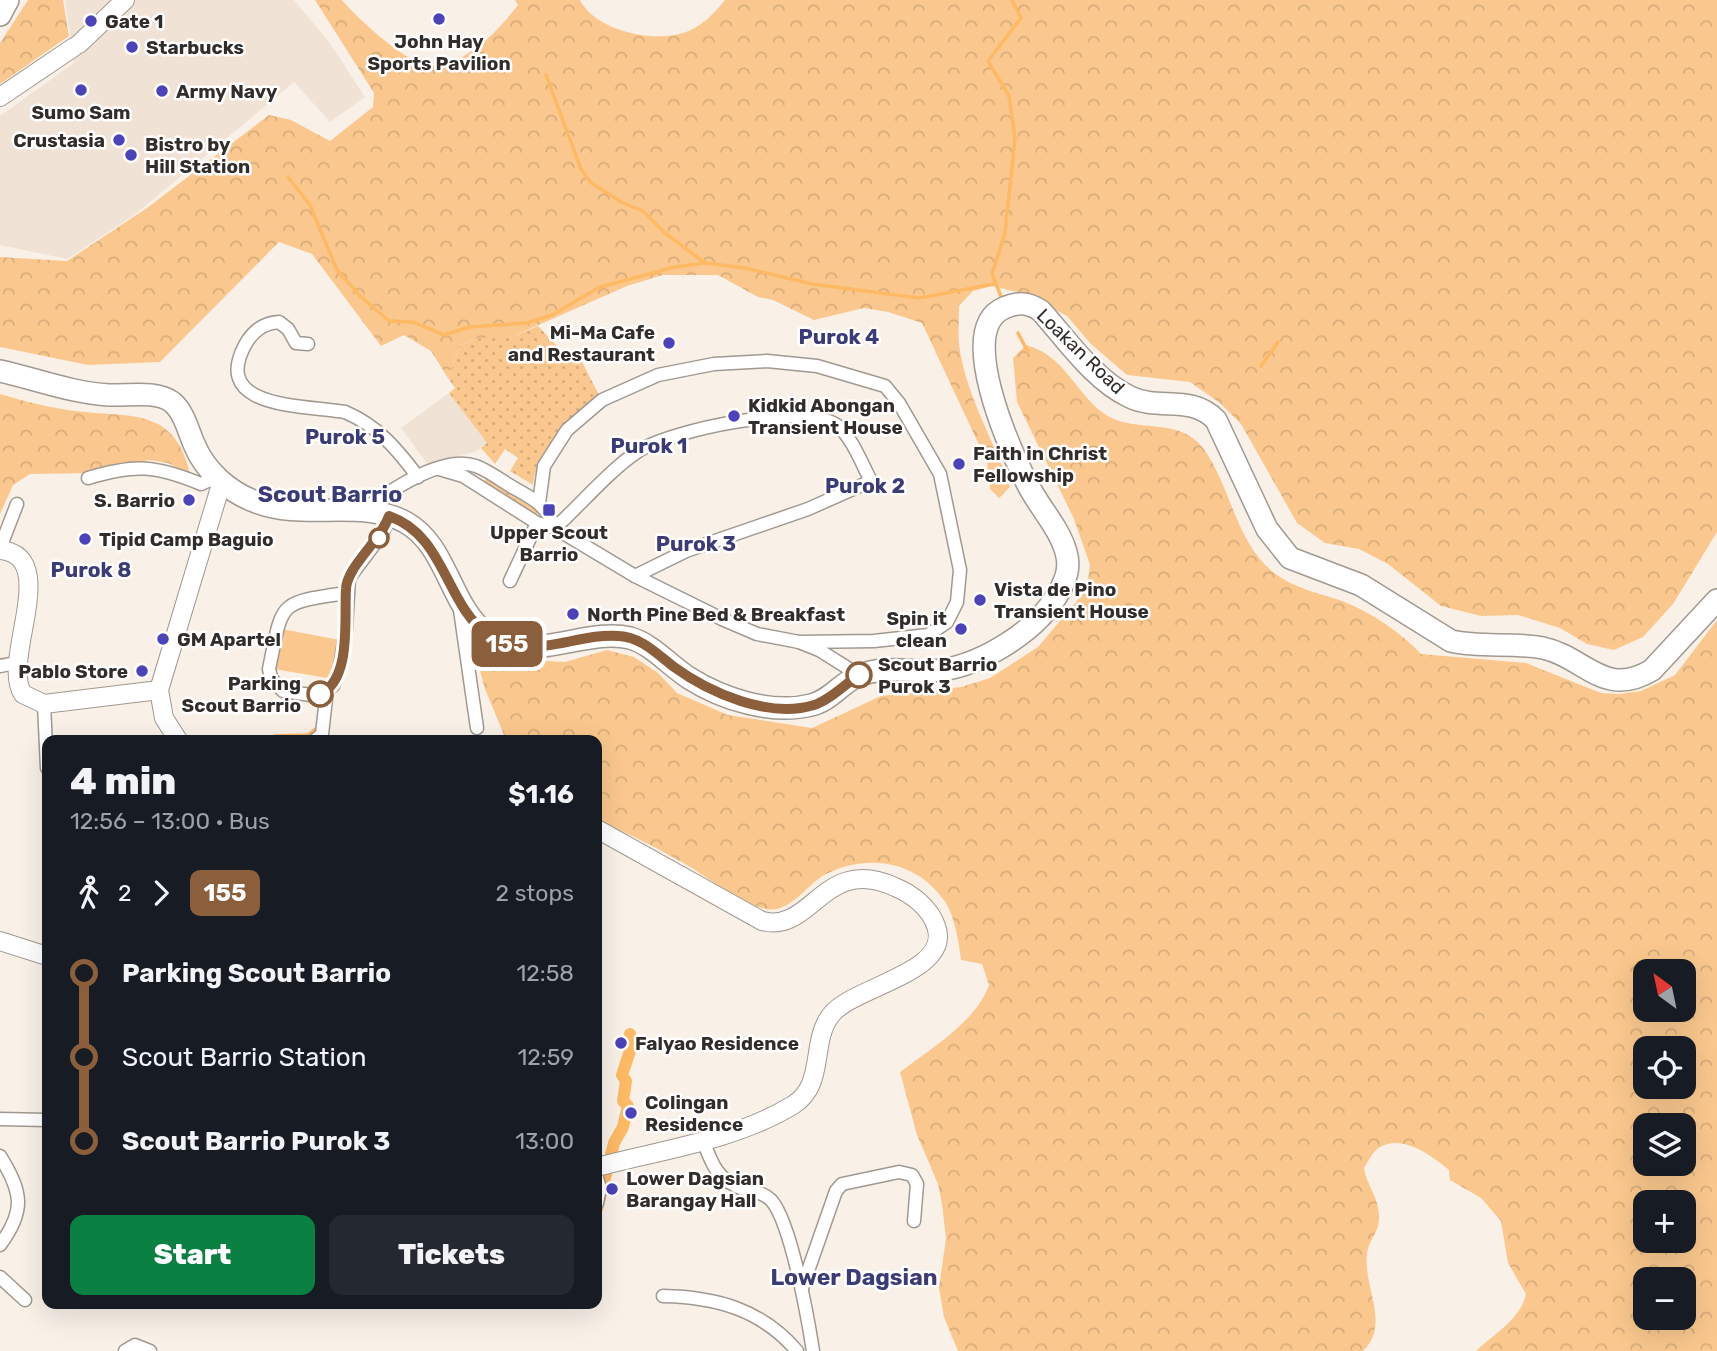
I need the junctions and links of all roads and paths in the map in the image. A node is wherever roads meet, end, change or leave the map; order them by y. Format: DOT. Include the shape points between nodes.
graph roads {
  1 [pos="9,0"];
  2 [pos="125,0"];
  3 [pos="0,15"];
  4 [pos="0,97"];
  5 [pos="308,344"];
  6 [pos="0,371"];
  7 [pos="439,469"];
  8 [pos="418,477"];
  9 [pos="88,478"];
  10 [pos="219,479"];
  11 [pos="539,503"];
  12 [pos="17,504"];
  13 [pos="362,511"];
  14 [pos="389,516"];
  15 [pos="537,523"];
  16 [pos="555,528"];
  17 [pos="0,549"];
  18 [pos="635,576"];
  19 [pos="510,581"];
  20 [pos="346,593"];
  21 [pos="457,596"];
  22 [pos="1717,600"];
  23 [pos="799,642"];
  24 [pos="8,665"];
  25 [pos="859,675"];
  26 [pos="159,690"];
  27 [pos="327,690"];
  28 [pos="44,704"];
  29 [pos="477,728"];
  30 [pos="45,735"];
  31 [pos="175,735"];
  32 [pos="321,735"];
  33 [pos="602,832"];
  34 [pos="0,941"];
  35 [pos="42,954"];
  36 [pos="0,1119"];
  37 [pos="42,1120"];
  38 [pos="703,1140"];
  39 [pos="0,1156"];
  40 [pos="602,1166"];
  41 [pos="914,1221"];
  42 [pos="0,1245"];
  43 [pos="0,1277"];
  44 [pos="802,1288"];
  45 [pos="663,1296"];
  46 [pos="25,1300"];
  47 [pos="125,1351"];
  48 [pos="150,1351"];
  49 [pos="797,1351"];
  50 [pos="814,1351"];
  1 -- 3 [label="main road"];
  2 -- 4 [label="street" via="76,46"];
  5 -- 8 [label="street" via="296,343 279,322 261,327 239,359 240,383 265,400 356,416 387,437"];
  6 -- 10 [label="main road, Loakan Road" via="84,393 164,398 178,408 200,457"];
  7 -- 8 [label="street"];
  7 -- 11 [label="street" via="452,464 475,466"];
  7 -- 15 [label="street" via="463,476"];
  8 -- 13 [label="street"];
  9 -- 10 [label="street" via="144,467 171,471 201,484"];
  10 -- 13 [label="main road, Loakan Road" via="238,494 274,508"];
  10 -- 26 [label="street"];
  11 -- 16 [label="street" via="549,510"];
  11 -- 23 [label="street" via="544,466 567,430 602,400 658,375 713,364 767,361 817,366 885,386 940,474 960,570 957,602 947,622 928,635"];
  12 -- 17 [label="street"];
  13 -- 14 [label="main road, Loakan Road"];
  14 -- 20 [label="street" via="382,534 354,568"];
  14 -- 21 [label="main road, Loakan Road" via="414,528 430,544"];
  15 -- 16 [label="street"];
  15 -- 19 [label="street"];
  16 -- 18 [label="street"];
  16 -- 18 [label="street" via="636,452 723,423 819,416 843,432 871,481 808,509 686,551"];
  17 -- 24 [label="street" via="20,557 27,576 28,600"];
  18 -- 23 [label="street" via="757,634"];
  20 -- 27 [label="street" via="340,668"];
  20 -- 27 [label="street" via="291,604 279,622 272,657 271,677 283,691 311,695"];
  21 -- 25 [label="main road, Loakan Road" via="477,625 505,644 549,645 620,636 640,641 690,678 750,703 816,705"];
  21 -- 29 [label="street"];
  22 -- 25 [label="main road, Loakan Road" via="1652,670 1623,681 1604,678 1544,648 1451,641 1362,585 1290,558 1267,529 1216,420 1207,411 1132,399 1108,382 1041,311 1024,303 1007,306 988,320 982,350 1028,486 1065,547 1069,566 1065,579 1046,611 1006,645 974,662 932,671 891,668"];
  23 -- 25 [label="street"];
  24 -- 28 [label="street" via="29,699"];
  26 -- 28 [label="street"];
  26 -- 31 [label="street" via="164,718"];
  27 -- 32 [label="street"];
  28 -- 30 [label="street"];
  33 -- 38 [label="street" via="762,921 786,921 837,883 860,878 877,880 912,896 938,930 938,943 925,962 835,1010 821,1039 812,1083 802,1099 770,1117"];
  34 -- 35 [label="street"];
  36 -- 37 [label="street"];
  38 -- 40 [label="street"];
  38 -- 44 [label="street" via="723,1181 764,1194 775,1206"];
  39 -- 42 [label="street" via="20,1203"];
  41 -- 44 [label="street" via="917,1184 912,1175 899,1172 842,1184"];
  43 -- 46 [label="street"];
  44 -- 50 [label="street"];
  45 -- 49 [label="street" via="714,1300 761,1317"];
  47 -- 48 [label="street" via="135,1345"];
}
